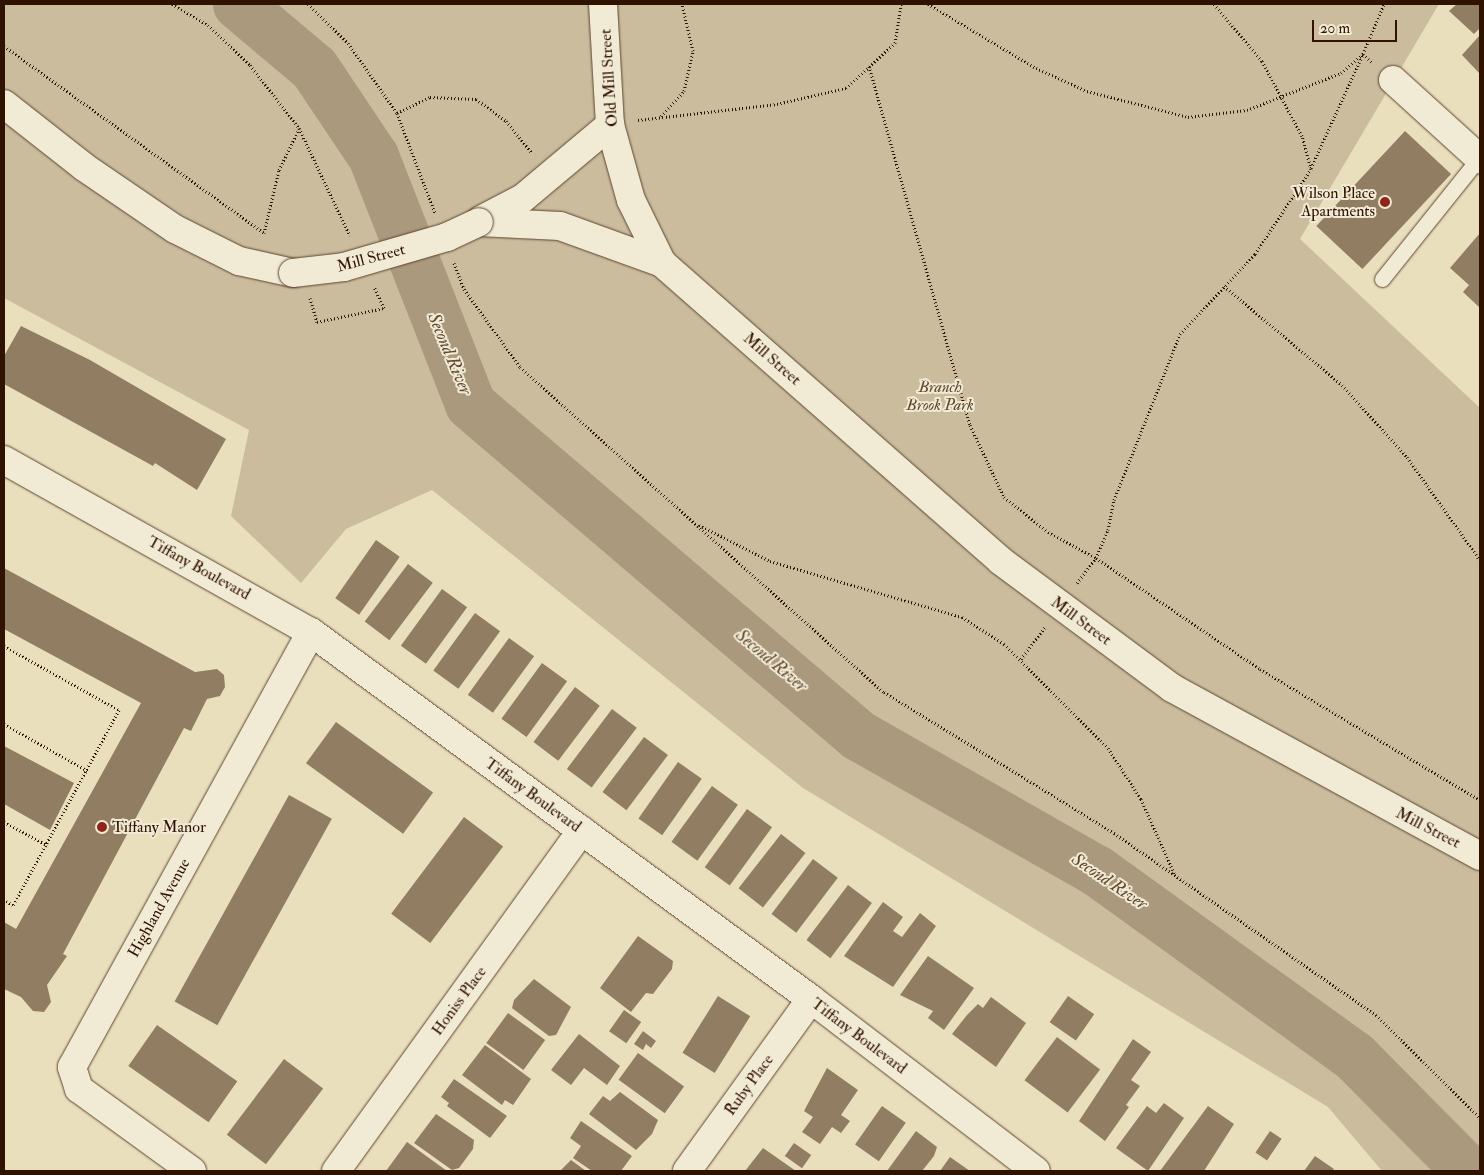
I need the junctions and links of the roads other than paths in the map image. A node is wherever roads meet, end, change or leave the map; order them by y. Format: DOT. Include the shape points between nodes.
graph roads {
  1 [pos="603,4"];
  2 [pos="1393,80"];
  3 [pos="4,104"];
  4 [pos="610,125"];
  5 [pos="1480,158"];
  6 [pos="479,222"];
  7 [pos="662,263"];
  8 [pos="1382,279"];
  9 [pos="4,460"];
  10 [pos="311,632"];
  11 [pos="582,830"];
  12 [pos="1480,856"];
  13 [pos="812,999"];
  14 [pos="192,1171"];
  15 [pos="336,1171"];
  16 [pos="687,1171"];
  17 [pos="1035,1171"];
  1 -- 4 [label="street, Old Mill Street"];
  2 -- 5 [label="street"];
  3 -- 6 [label="street, Mill Street, bridge" via="84,166 176,228 239,261 301,284 344,267 447,237"];
  4 -- 6 [label="street" via="524,198"];
  4 -- 7 [label="street, Old Mill Street" via="632,200"];
  5 -- 8 [label="lane"];
  6 -- 7 [label="street, Mill Street" via="560,226"];
  7 -- 12 [label="street, Mill Street" via="1001,561 1172,688"];
  9 -- 10 [label="street, Tiffany Boulevard"];
  10 -- 11 [label="street, Tiffany Boulevard"];
  10 -- 14 [label="street, Highland Avenue" via="74,1062 73,1079 84,1093"];
  11 -- 13 [label="street, Tiffany Boulevard"];
  11 -- 15 [label="street, Honiss Place"];
  13 -- 16 [label="street, Ruby Place"];
  13 -- 17 [label="street, Tiffany Boulevard"];
}
